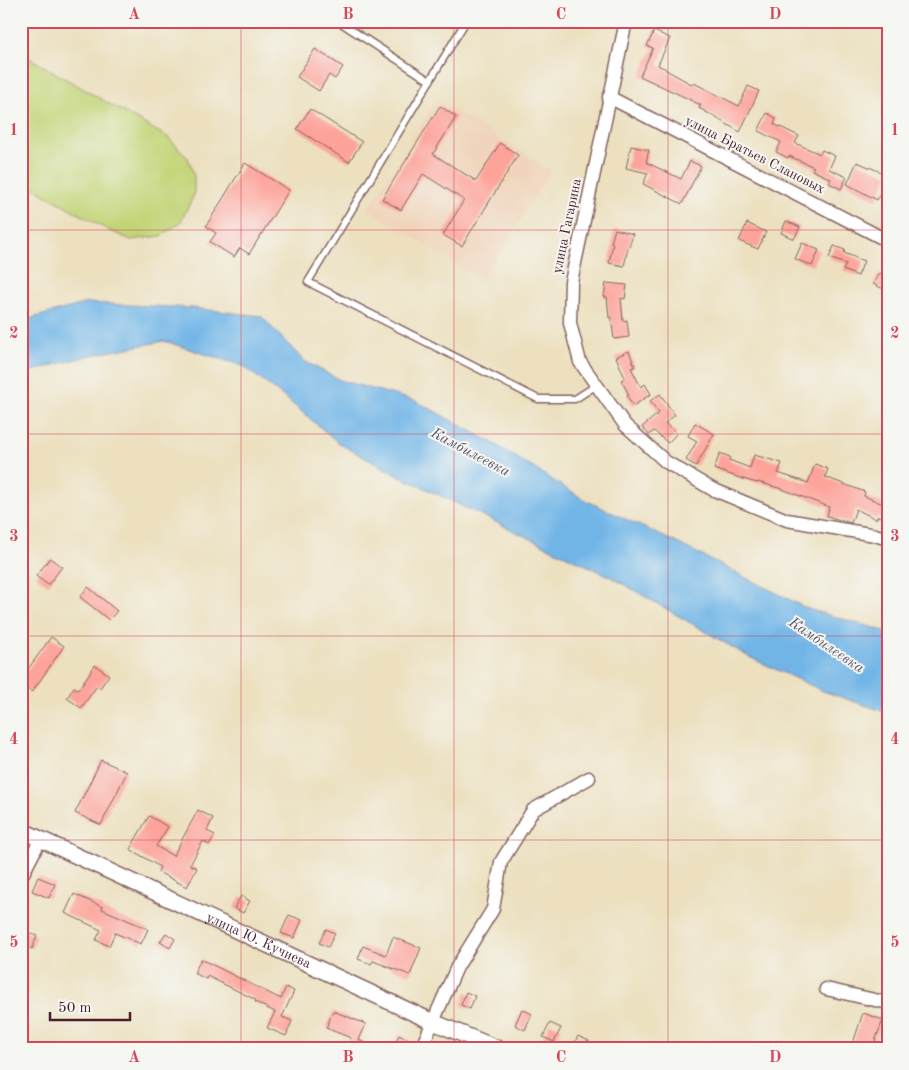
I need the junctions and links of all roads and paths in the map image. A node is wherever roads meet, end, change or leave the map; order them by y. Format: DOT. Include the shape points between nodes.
graph roads {
  1 [pos="338,21"];
  2 [pos="466,21"];
  3 [pos="626,21"];
  4 [pos="430,80"];
  5 [pos="610,97"];
  6 [pos="888,240"];
  7 [pos="597,385"];
  8 [pos="888,539"];
  9 [pos="589,778"];
  10 [pos="21,830"];
  11 [pos="40,840"];
  12 [pos="21,877"];
  13 [pos="826,989"];
  14 [pos="888,1003"];
  15 [pos="433,1022"];
  16 [pos="421,1049"];
  17 [pos="499,1049"];
  1 -- 4 [label="lane"];
  2 -- 4 [label="lane"];
  3 -- 5 [label="street, улица Гагарина"];
  4 -- 7 [label="lane" via="308,282 538,399 575,399"];
  5 -- 6 [label="street, улица Братьев Слановых"];
  5 -- 7 [label="street, улица Гагарина" via="571,282 570,323 580,362"];
  7 -- 8 [label="street, улица Гагарина" via="625,425 666,462 712,489 787,520"];
  9 -- 15 [label="street" via="533,810 501,862 493,909 457,967"];
  10 -- 11 [label="street, улица Ю. Кучиева"];
  11 -- 12 [label="street"];
  11 -- 15 [label="street, улица Ю. Кучиева"];
  13 -- 14 [label="street"];
  15 -- 16 [label="street"];
  15 -- 17 [label="street, улица Ю. Кучиева"];
}
